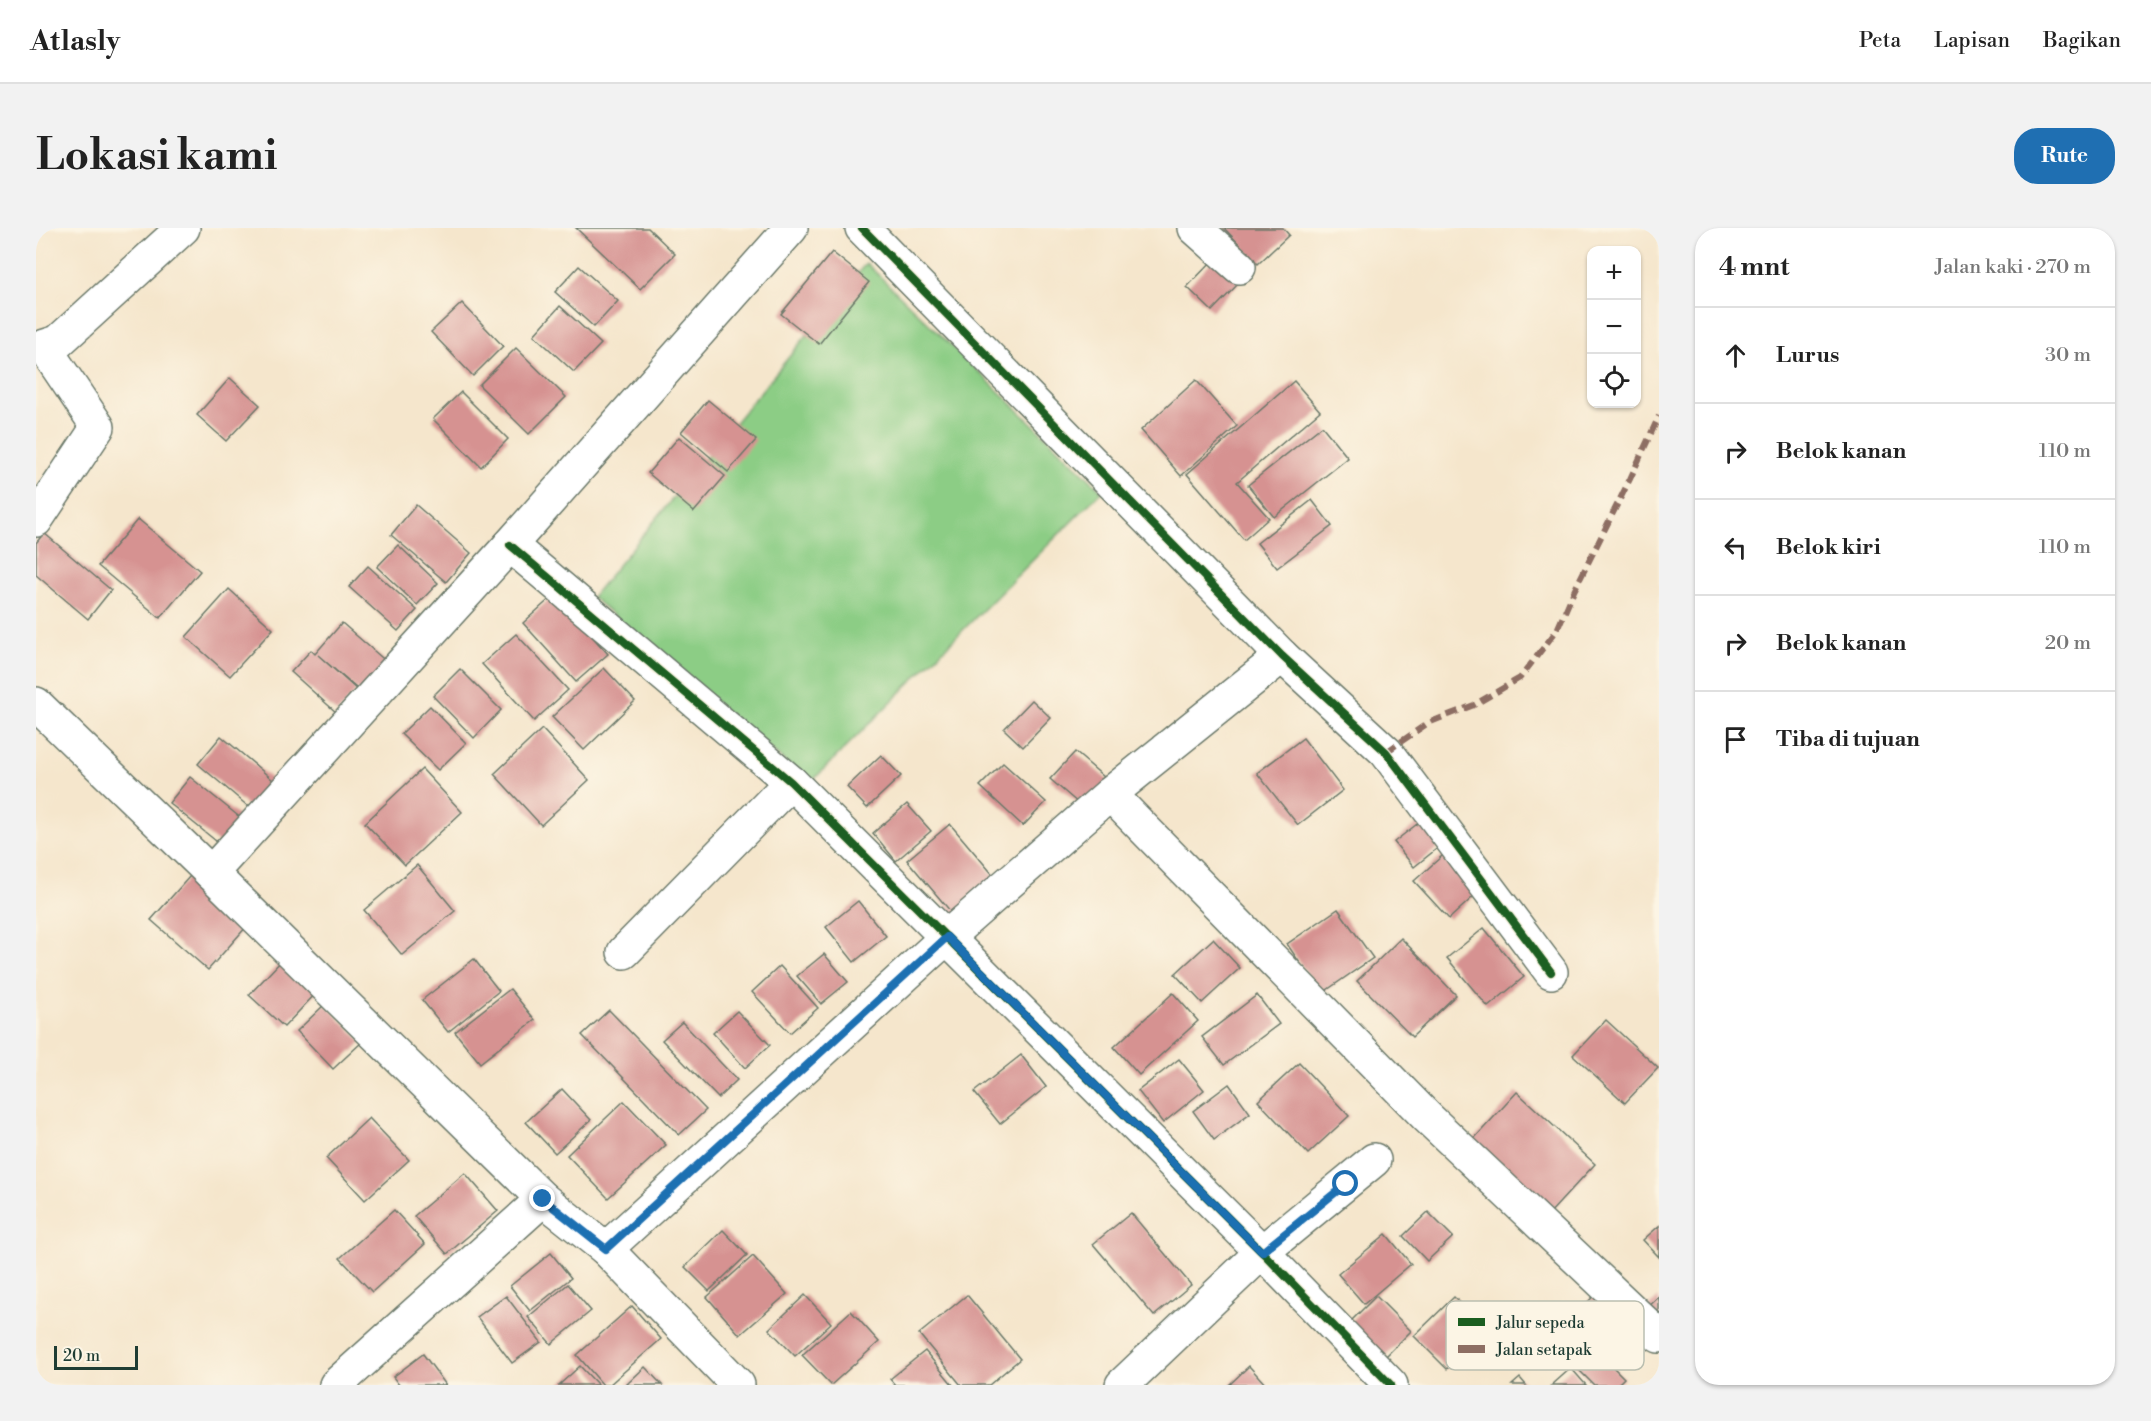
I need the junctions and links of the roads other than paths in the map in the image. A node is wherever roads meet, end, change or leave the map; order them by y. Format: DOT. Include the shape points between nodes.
graph roads {
  1 [pos="183,228"];
  2 [pos="791,228"];
  3 [pos="862,228"];
  4 [pos="1195,228"];
  5 [pos="1239,267"];
  6 [pos="40,348"];
  7 [pos="36,520"];
  8 [pos="510,545"];
  9 [pos="1282,656"];
  10 [pos="36,705"];
  11 [pos="791,782"];
  12 [pos="1110,794"];
  13 [pos="211,873"];
  14 [pos="947,937"];
  15 [pos="624,952"];
  16 [pos="1551,972"];
  17 [pos="1374,1160"];
  18 [pos="543,1199"];
  19 [pos="606,1249"];
  20 [pos="1262,1252"];
  21 [pos="1622,1301"];
  22 [pos="1644,1322"];
  23 [pos="1659,1336"];
  24 [pos="336,1385"];
  25 [pos="738,1385"];
  26 [pos="1122,1385"];
  27 [pos="1391,1385"];
  1 -- 6 [label="street" via="58,342"];
  2 -- 8 [label="street"];
  3 -- 9 [label="street"];
  4 -- 5 [label="street"];
  6 -- 7 [label="street" via="98,427"];
  8 -- 11 [label="street"];
  8 -- 13 [label="street"];
  9 -- 12 [label="street"];
  9 -- 16 [label="street" via="1386,752"];
  10 -- 13 [label="street"];
  11 -- 14 [label="street"];
  11 -- 15 [label="street"];
  12 -- 14 [label="street"];
  12 -- 21 [label="street" via="1427,1117"];
  13 -- 18 [label="street"];
  14 -- 19 [label="street"];
  14 -- 20 [label="street"];
  17 -- 20 [label="street"];
  18 -- 19 [label="street"];
  18 -- 24 [label="street"];
  19 -- 25 [label="street"];
  20 -- 26 [label="street"];
  20 -- 27 [label="street"];
  22 -- 23 [label="street"];
}
